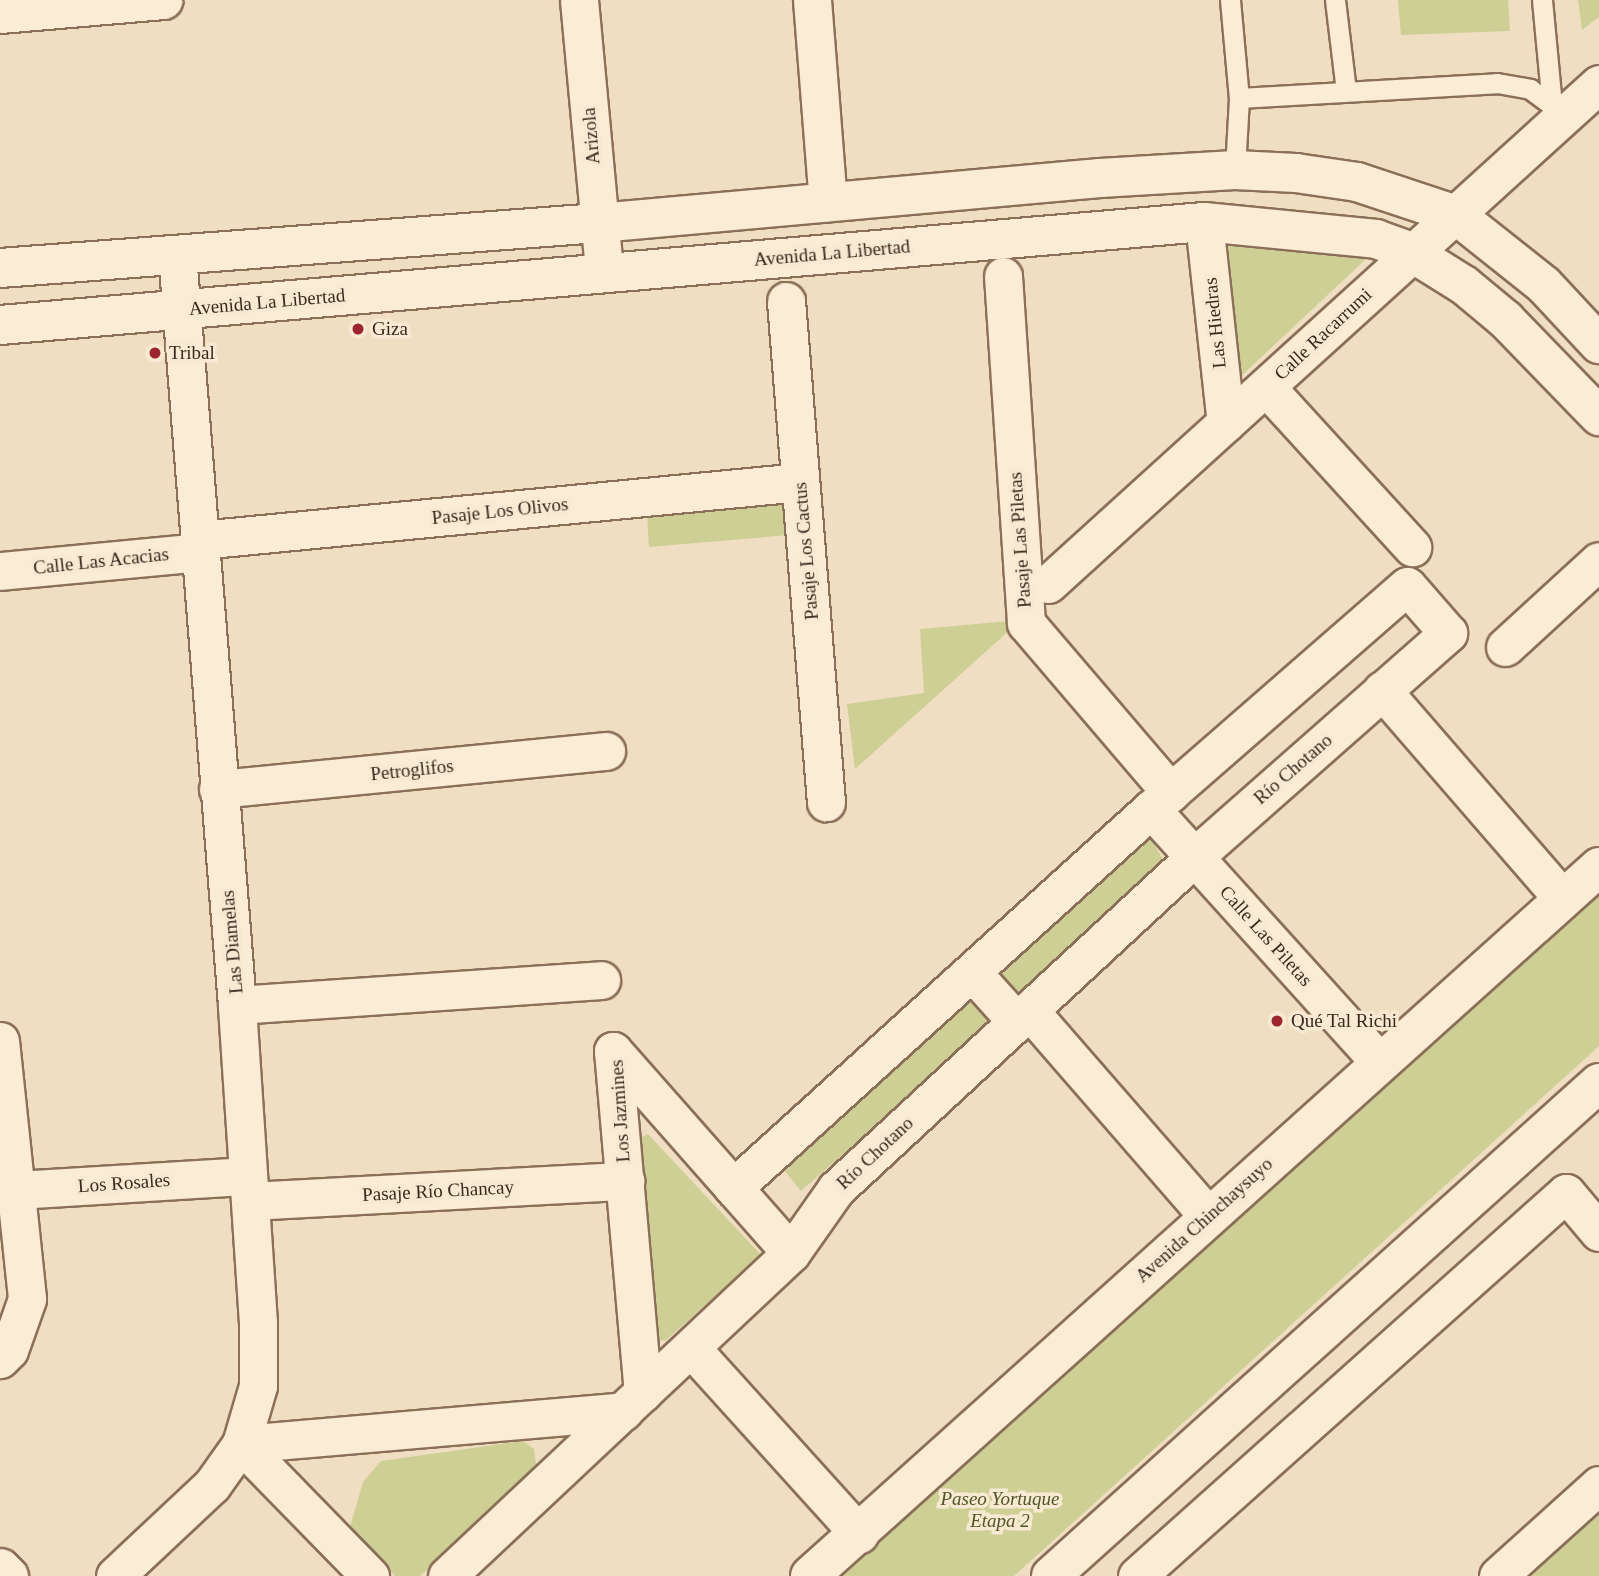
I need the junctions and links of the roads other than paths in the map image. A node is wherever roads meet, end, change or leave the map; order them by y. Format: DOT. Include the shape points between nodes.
graph roads {
  1 [pos="152,0"];
  2 [pos="579,0"];
  3 [pos="812,0"];
  4 [pos="1230,0"];
  5 [pos="1335,0"];
  6 [pos="1542,0"];
  7 [pos="0,14"];
  8 [pos="1599,84"];
  9 [pos="1346,91"];
  10 [pos="1239,97"];
  11 [pos="1558,110"];
  12 [pos="1235,170"];
  13 [pos="1100,178"];
  14 [pos="828,202"];
  15 [pos="1456,215"];
  16 [pos="1204,222"];
  17 [pos="599,223"];
  18 [pos="1102,229"];
  19 [pos="1411,252"];
  20 [pos="177,256"];
  21 [pos="0,268"];
  22 [pos="604,272"];
  23 [pos="1003,276"];
  24 [pos="786,301"];
  25 [pos="181,309"];
  26 [pos="0,325"];
  27 [pos="1599,344"];
  28 [pos="1266,387"];
  29 [pos="1594,400"];
  30 [pos="1226,424"];
  31 [pos="800,482"];
  32 [pos="201,546"];
  33 [pos="1412,547"];
  34 [pos="1599,561"];
  35 [pos="0,571"];
  36 [pos="1048,584"];
  37 [pos="1504,648"];
  38 [pos="1382,690"];
  39 [pos="606,751"];
  40 [pos="218,789"];
  41 [pos="1161,801"];
  42 [pos="826,802"];
  43 [pos="1194,857"];
  44 [pos="1599,867"];
  45 [pos="1563,899"];
  46 [pos="972,972"];
  47 [pos="601,980"];
  48 [pos="237,1006"];
  49 [pos="1023,1016"];
  50 [pos="0,1041"];
  51 [pos="1380,1062"];
  52 [pos="1599,1083"];
  53 [pos="625,1181"];
  54 [pos="249,1188"];
  55 [pos="733,1188"];
  56 [pos="7,1191"];
  57 [pos="1207,1215"];
  58 [pos="1599,1232"];
  59 [pos="791,1253"];
  60 [pos="691,1348"];
  61 [pos="0,1359"];
  62 [pos="634,1402"];
  63 [pos="241,1444"];
  64 [pos="1599,1485"];
  65 [pos="859,1534"];
  66 [pos="0,1567"];
  67 [pos="9,1576"];
  68 [pos="115,1576"];
  69 [pos="370,1576"];
  70 [pos="446,1576"];
  71 [pos="810,1576"];
  72 [pos="1052,1576"];
  73 [pos="1137,1576"];
  74 [pos="1498,1576"];
  1 -- 7 [label="street"];
  2 -- 17 [label="street, Arizola"];
  3 -- 14 [label="street"];
  4 -- 10 [label="lane"];
  5 -- 9 [label="lane"];
  6 -- 11 [label="lane"];
  8 -- 11 [label="street, Calle Racarrumi"];
  9 -- 10 [label="lane"];
  9 -- 11 [label="lane" via="1497,83 1530,89"];
  10 -- 12 [label="lane"];
  11 -- 15 [label="street, Calle Racarrumi"];
  12 -- 13 [label="main road"];
  12 -- 15 [label="main road" via="1357,182"];
  13 -- 14 [label="main road"];
  13 -- 18 [label="main road"];
  14 -- 17 [label="main road"];
  15 -- 19 [label="street, Calle Racarrumi"];
  15 -- 27 [label="main road" via="1544,285"];
  16 -- 18 [label="main road, Avenida La Libertad"];
  16 -- 19 [label="main road, Avenida La Libertad" via="1376,239"];
  16 -- 30 [label="street, Las Hiedras"];
  17 -- 20 [label="main road"];
  17 -- 22 [label="street, Arizola"];
  18 -- 22 [label="main road, Avenida La Libertad"];
  19 -- 28 [label="street, Calle Racarrumi"];
  19 -- 29 [label="main road, Avenida La Libertad" via="1464,285"];
  20 -- 21 [label="main road"];
  20 -- 25 [label="street, Las Diamelas"];
  22 -- 25 [label="main road, Avenida La Libertad"];
  23 -- 41 [label="street, Pasaje Las Piletas" via="1026,623"];
  24 -- 31 [label="street, Pasaje Los Cactus"];
  25 -- 26 [label="main road, Avenida La Libertad"];
  25 -- 32 [label="street, Las Diamelas"];
  28 -- 30 [label="street, Calle Racarrumi"];
  28 -- 33 [label="street"];
  30 -- 36 [label="street, Calle Racarrumi"];
  31 -- 32 [label="street, Pasaje Los Olivos"];
  31 -- 42 [label="street, Pasaje Los Cactus"];
  32 -- 35 [label="street, Calle Las Acacias"];
  32 -- 40 [label="street, Las Diamelas"];
  34 -- 37 [label="street"];
  38 -- 41 [label="street, Río Chotano" via="1448,633 1406,586"];
  38 -- 43 [label="street, Río Chotano"];
  38 -- 45 [label="street"];
  39 -- 40 [label="street, Petroglifos"];
  40 -- 48 [label="street, Las Diamelas"];
  41 -- 43 [label="street, Calle Las Piletas"];
  41 -- 46 [label="street, Río Chotano"];
  43 -- 49 [label="street, Río Chotano"];
  43 -- 51 [label="street, Calle Las Piletas"];
  44 -- 45 [label="main road, Avenida Chinchaysuyo"];
  45 -- 51 [label="main road, Avenida Chinchaysuyo"];
  46 -- 49 [label="street"];
  46 -- 55 [label="street, Río Chotano"];
  47 -- 48 [label="street"];
  48 -- 54 [label="street, Las Diamelas"];
  49 -- 57 [label="street"];
  49 -- 59 [label="street, Río Chotano" via="836,1189"];
  50 -- 56 [label="street"];
  51 -- 57 [label="main road, Avenida Chinchaysuyo"];
  52 -- 72 [label="main road"];
  53 -- 54 [label="street, Pasaje Río Chancay"];
  53 -- 55 [label="street, Los Jazmines" via="614,1051"];
  53 -- 62 [label="street, Los Jazmines"];
  54 -- 56 [label="street, Los Rosales"];
  54 -- 63 [label="street, Las Diamelas" via="258,1386"];
  55 -- 59 [label="street, Los Jazmines"];
  56 -- 61 [label="street" via="27,1299 9,1350"];
  57 -- 65 [label="main road, Avenida Chinchaysuyo"];
  58 -- 73 [label="street" via="1566,1193"];
  59 -- 60 [label="street, Río Chotano"];
  60 -- 62 [label="street, Río Chotano"];
  60 -- 65 [label="street"];
  62 -- 63 [label="street"];
  62 -- 70 [label="street, Río Chotano"];
  63 -- 68 [label="street, Las Diamelas" via="212,1485"];
  63 -- 69 [label="street"];
  64 -- 74 [label="street"];
  65 -- 71 [label="main road, Avenida Chinchaysuyo"];
  66 -- 67 [label="street"];
}
